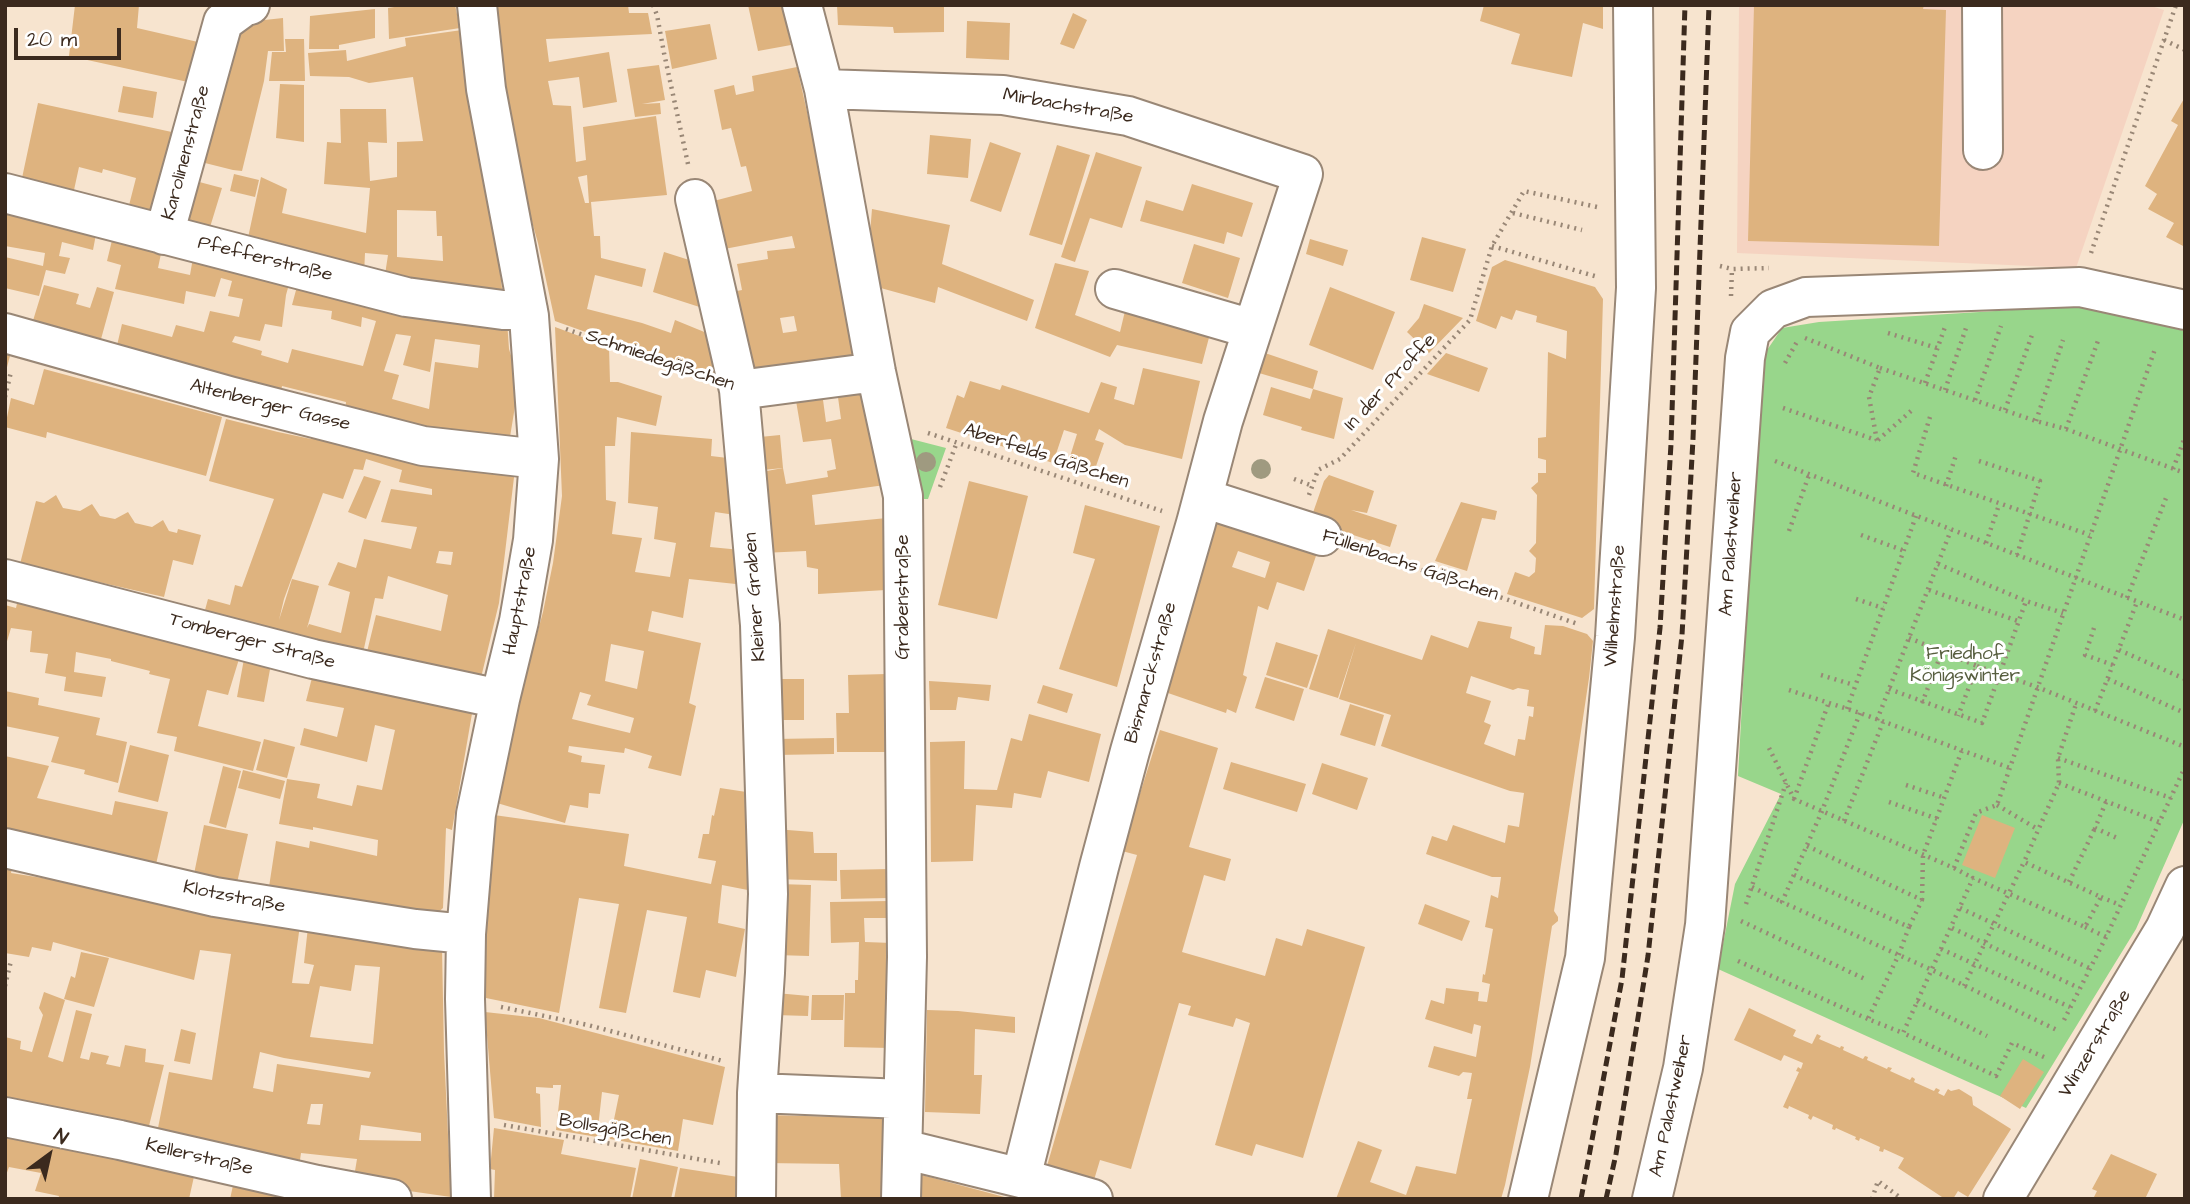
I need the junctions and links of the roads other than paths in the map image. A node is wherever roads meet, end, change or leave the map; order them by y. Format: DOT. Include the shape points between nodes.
graph roads {
  1 [pos="250,5"];
  2 [pos="477,5"];
  3 [pos="802,5"];
  4 [pos="1633,5"];
  5 [pos="1982,5"];
  6 [pos="824,89"];
  7 [pos="1983,150"];
  8 [pos="1303,174"];
  9 [pos="5,193"];
  10 [pos="695,199"];
  11 [pos="164,236"];
  12 [pos="1115,289"];
  13 [pos="2185,310"];
  14 [pos="529,313"];
  15 [pos="1252,329"];
  16 [pos="5,333"];
  17 [pos="876,372"];
  18 [pos="739,390"];
  19 [pos="539,459"];
  20 [pos="1200,510"];
  21 [pos="1309,532"];
  22 [pos="5,579"];
  23 [pos="500,699"];
  24 [pos="5,848"];
  25 [pos="2185,886"];
  26 [pos="466,934"];
  27 [pos="757,1082"];
  28 [pos="903,1099"];
  29 [pos="5,1117"];
  30 [pos="903,1149"];
  31 [pos="1021,1178"];
  32 [pos="755,1184"];
  33 [pos="392,1199"];
  34 [pos="471,1199"];
  35 [pos="901,1199"];
  36 [pos="1093,1199"];
  37 [pos="1528,1199"];
  38 [pos="1652,1199"];
  39 [pos="2004,1199"];
  1 -- 11 [label="street, Karolinenstraße" via="223,22"];
  2 -- 14 [label="street, Hauptstraße" via="486,89"];
  3 -- 6 [label="street, Grabenstraße"];
  4 -- 37 [label="street, Wilhelmstraße" via="1636,288 1615,637 1585,958"];
  5 -- 7 [label="street"];
  6 -- 8 [label="street, Mirbachstraße" via="1003,95 1128,116"];
  6 -- 17 [label="street, Grabenstraße"];
  8 -- 15 [label="street, Bismarckstraße"];
  9 -- 11 [label="street, Pfefferstraße"];
  10 -- 18 [label="street, Kleiner Graben"];
  11 -- 14 [label="street, Pfefferstraße" via="406,297"];
  12 -- 15 [label="street"];
  13 -- 38 [label="street, Am Palastweiher" via="2080,287 1806,297 1773,309 1750,332 1705,925 1683,1068"];
  14 -- 19 [label="street, Hauptstraße"];
  15 -- 20 [label="street, Bismarckstraße"];
  16 -- 19 [label="street, Altenberger Gasse" via="423,446"];
  17 -- 18 [label="street, Schmiedegäßchen"];
  17 -- 28 [label="street, Grabenstraße" via="903,496 907,957"];
  18 -- 27 [label="street, Kleiner Graben" via="760,625 767,796 768,894"];
  19 -- 23 [label="street, Hauptstraße" via="533,540"];
  20 -- 21 [label="street, Füllenbachs Gäßchen"];
  20 -- 31 [label="street, Bismarckstraße" via="1129,751"];
  22 -- 23 [label="street, Tomberger Straße" via="313,659"];
  23 -- 26 [label="street, Hauptstraße" via="476,814"];
  24 -- 26 [label="street, Klotzstraße" via="215,897"];
  25 -- 39 [label="street, Winzerstraße" via="2165,929"];
  26 -- 34 [label="street, Hauptstraße"];
  27 -- 28 [label="street"];
  27 -- 32 [label="street, Kleiner Graben"];
  28 -- 30 [label="street, Grabenstraße"];
  29 -- 33 [label="street, Kellerstraße"];
  30 -- 31 [label="street"];
  30 -- 35 [label="street, Grabenstraße"];
  31 -- 36 [label="street"];
}
